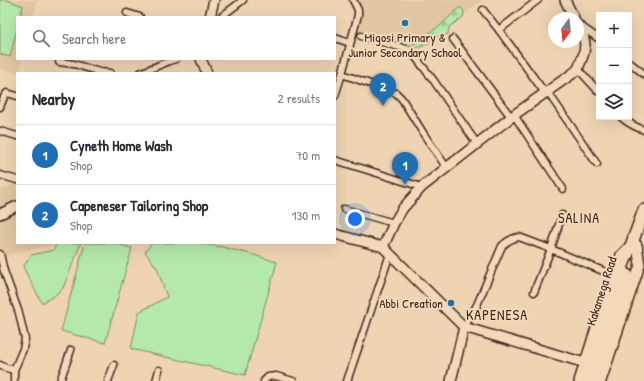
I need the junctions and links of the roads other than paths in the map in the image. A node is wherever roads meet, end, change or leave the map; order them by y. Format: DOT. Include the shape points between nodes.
graph roads {
  1 [pos="214,0"];
  2 [pos="244,0"];
  3 [pos="353,0"];
  4 [pos="538,0"];
  5 [pos="565,0"];
  6 [pos="483,10"];
  7 [pos="571,12"];
  8 [pos="127,13"];
  9 [pos="137,16"];
  10 [pos="210,16"];
  11 [pos="222,16"];
  12 [pos="584,28"];
  13 [pos="499,30"];
  14 [pos="361,36"];
  15 [pos="596,37"];
  16 [pos="336,38"];
  17 [pos="453,39"];
  18 [pos="584,39"];
  19 [pos="350,43"];
  20 [pos="172,60"];
  21 [pos="201,60"];
  22 [pos="59,62"];
  23 [pos="632,64"];
  24 [pos="578,69"];
  25 [pos="100,72"];
  26 [pos="142,72"];
  27 [pos="207,72"];
  28 [pos="342,74"];
  29 [pos="644,74"];
  30 [pos="596,89"];
  31 [pos="546,92"];
  32 [pos="336,93"];
  33 [pos="16,96"];
  34 [pos="0,107"];
  35 [pos="513,116"];
  36 [pos="624,120"];
  37 [pos="644,130"];
  38 [pos="0,131"];
  39 [pos="16,136"];
  40 [pos="477,144"];
  41 [pos="336,160"];
  42 [pos="596,164"];
  43 [pos="447,168"];
  44 [pos="0,175"];
  45 [pos="16,180"];
  46 [pos="422,187"];
  47 [pos="563,189"];
  48 [pos="16,206"];
  49 [pos="344,209"];
  50 [pos="644,210"];
  51 [pos="0,214"];
  52 [pos="562,215"];
  53 [pos="394,223"];
  54 [pos="644,225"];
  55 [pos="336,234"];
  56 [pos="635,244"];
  57 [pos="551,249"];
  58 [pos="386,250"];
  59 [pos="0,254"];
  60 [pos="614,274"];
  61 [pos="534,292"];
  62 [pos="464,327"];
  63 [pos="604,340"];
  64 [pos="72,350"];
  65 [pos="585,363"];
  66 [pos="0,365"];
  67 [pos="114,365"];
  68 [pos="14,370"];
  69 [pos="159,370"];
  70 [pos="14,381"];
  71 [pos="60,381"];
  72 [pos="108,381"];
  73 [pos="156,381"];
  74 [pos="264,381"];
  75 [pos="293,381"];
  76 [pos="347,381"];
  77 [pos="451,381"];
  78 [pos="579,381"];
  79 [pos="586,381"];
  80 [pos="594,381"];
  81 [pos="601,381"];
  1 -- 10 [label="street"];
  2 -- 11 [label="street"];
  3 -- 19 [label="street" via="358,10"];
  4 -- 13 [label="street"];
  5 -- 7 [label="street"];
  6 -- 13 [label="street"];
  8 -- 9 [label="street"];
  12 -- 15 [label="street"];
  13 -- 31 [label="street"];
  14 -- 40 [label="street" via="410,50"];
  16 -- 19 [label="street"];
  17 -- 35 [label="street"];
  18 -- 24 [label="street" via="584,53"];
  19 -- 28 [label="street"];
  20 -- 26 [label="street"];
  21 -- 27 [label="street"];
  22 -- 25 [label="street"];
  23 -- 29 [label="street"];
  24 -- 30 [label="street"];
  24 -- 31 [label="street"];
  28 -- 32 [label="street"];
  28 -- 43 [label="street" via="396,93"];
  31 -- 35 [label="street"];
  31 -- 42 [label="street"];
  33 -- 34 [label="street" via="7,93"];
  35 -- 40 [label="street"];
  35 -- 47 [label="street"];
  36 -- 37 [label="street"];
  38 -- 39 [label="street"];
  40 -- 43 [label="street"];
  41 -- 46 [label="street"];
  43 -- 46 [label="street"];
  44 -- 45 [label="street"];
  46 -- 53 [label="street" via="403,208"];
  48 -- 51 [label="street"];
  49 -- 53 [label="street"];
  50 -- 56 [label="highway, Kakamega Road"];
  52 -- 57 [label="street"];
  53 -- 58 [label="street"];
  54 -- 56 [label="highway, Kakamega Road"];
  55 -- 58 [label="street"];
  56 -- 60 [label="street" via="621,256"];
  56 -- 63 [label="highway, Kakamega Road"];
  56 -- 81 [label="street" via="640,265"];
  57 -- 60 [label="street"];
  57 -- 61 [label="street"];
  57 -- 62 [label="street" via="519,237 507,241 502,246 472,316"];
  58 -- 62 [label="street"];
  58 -- 76 [label="street"];
  59 -- 68 [label="street" via="25,339"];
  60 -- 65 [label="street"];
  62 -- 65 [label="street"];
  62 -- 77 [label="street"];
  63 -- 79 [label="highway, Kakamega Road"];
  63 -- 80 [label="highway, Kakamega Road"];
  64 -- 71 [label="street"];
  65 -- 78 [label="street"];
  66 -- 68 [label="street"];
  67 -- 72 [label="street"];
  68 -- 70 [label="street"];
  69 -- 73 [label="street"];
  74 -- 75 [label="street" via="274,376"];
}
